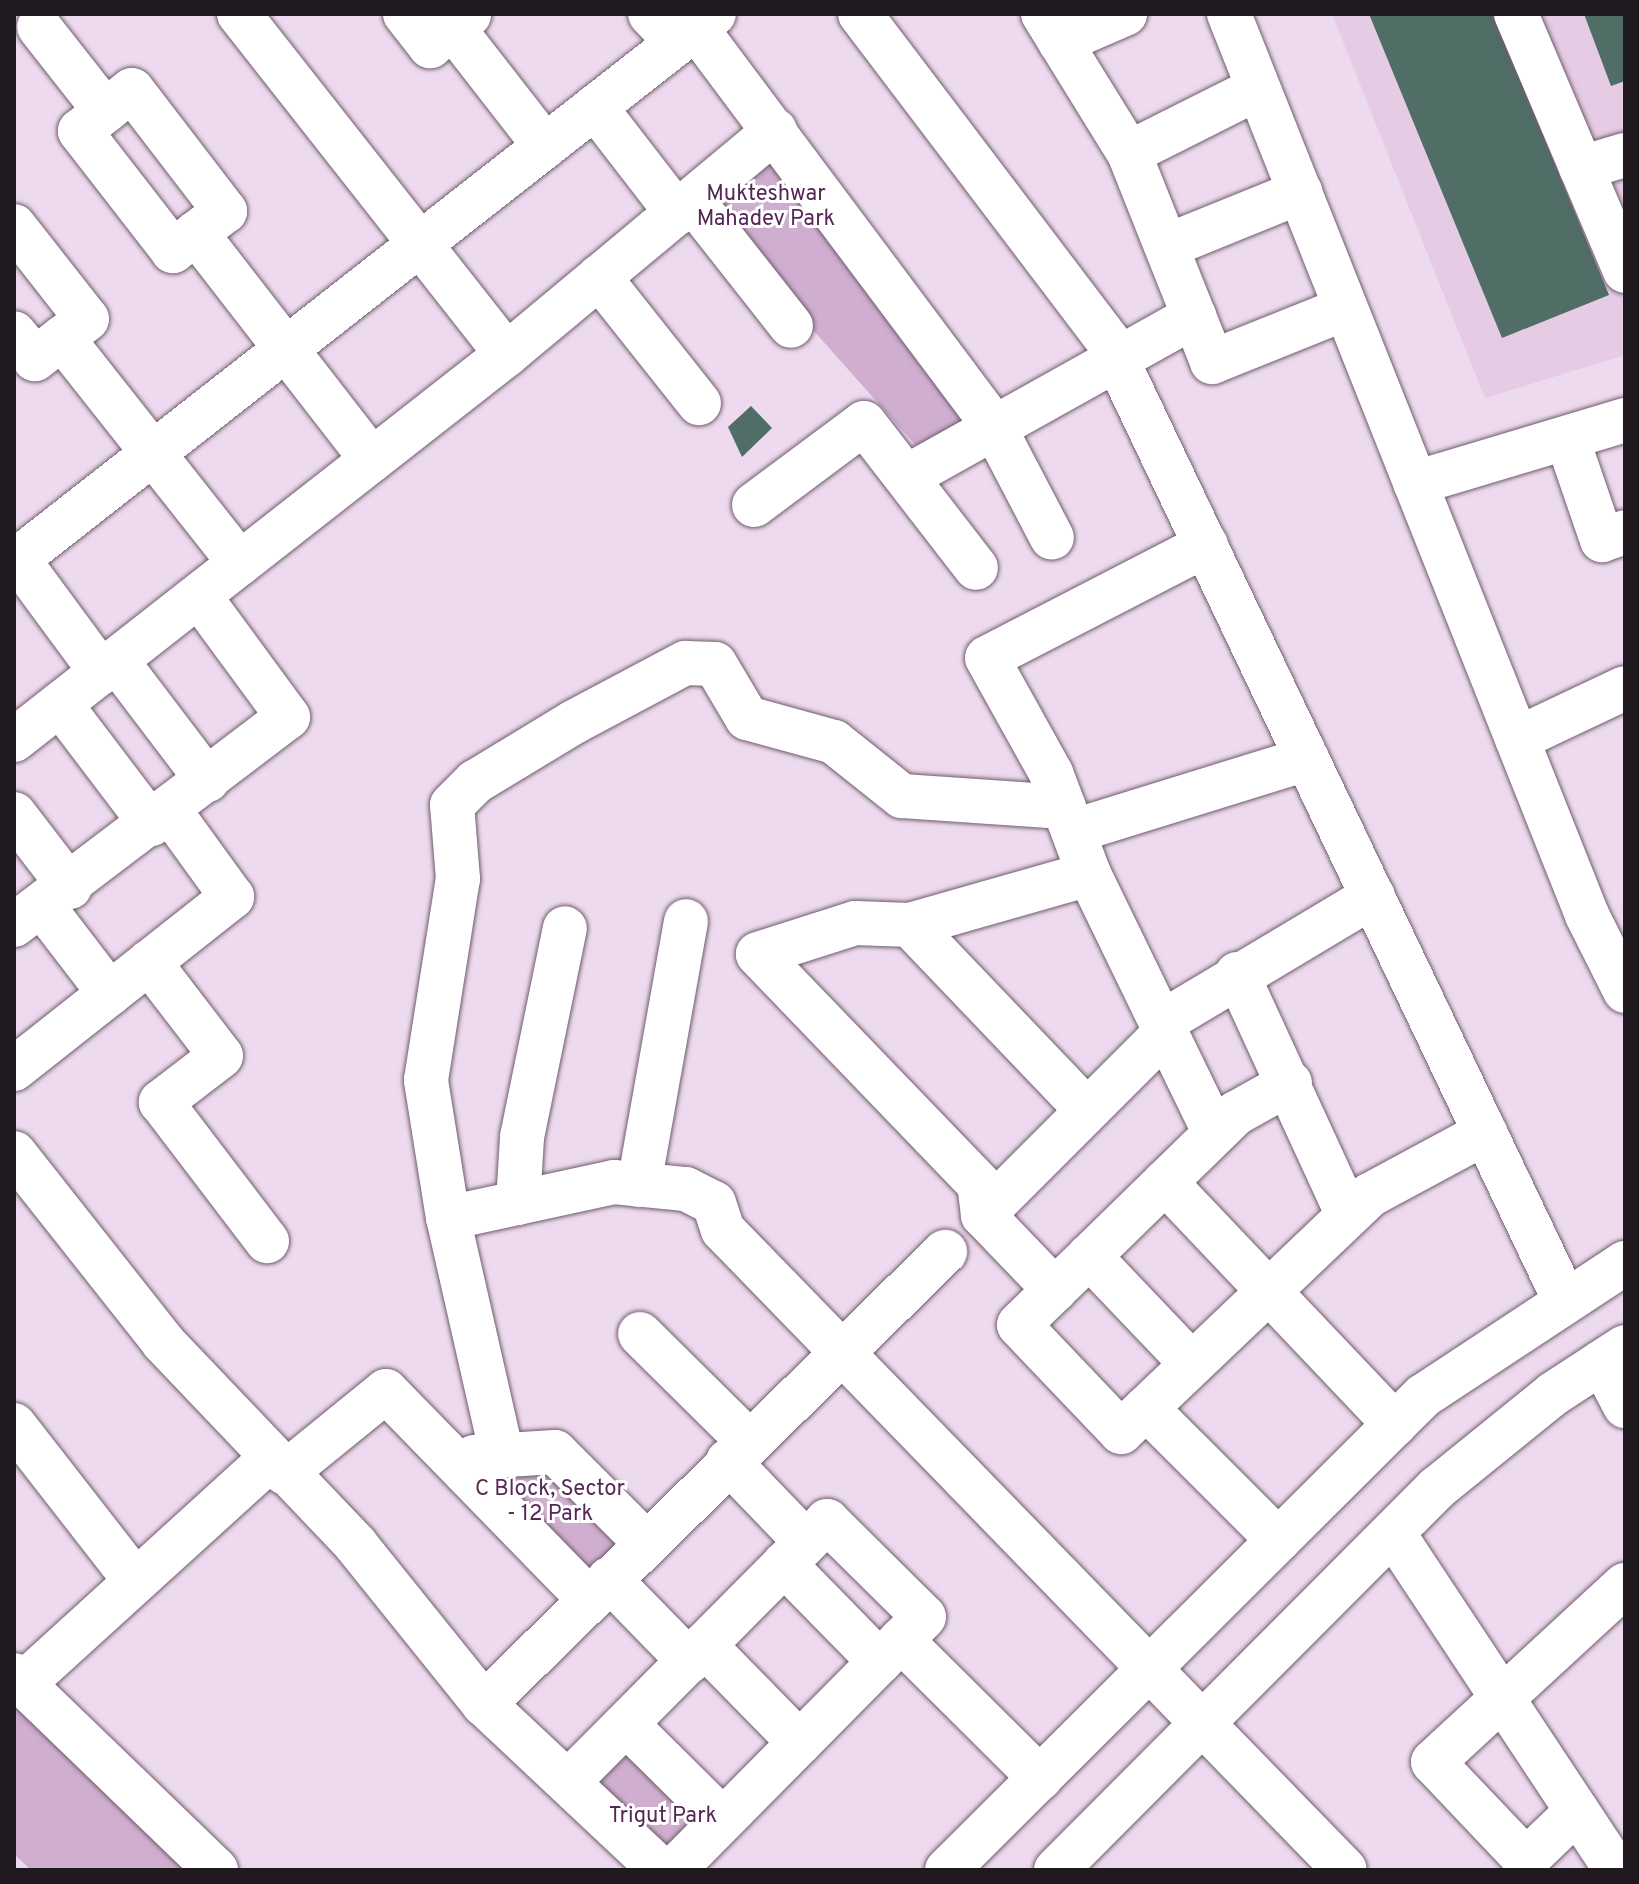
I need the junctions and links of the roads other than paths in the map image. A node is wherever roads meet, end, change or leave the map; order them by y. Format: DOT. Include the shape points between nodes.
graph roads {
  1 [pos="239,14"];
  2 [pos="405,14"];
  3 [pos="1125,14"];
  4 [pos="1229,14"];
  5 [pos="1516,14"];
  6 [pos="873,18"];
  7 [pos="462,21"];
  8 [pos="684,24"];
  9 [pos="1052,28"];
  10 [pos="36,29"];
  11 [pos="1258,88"];
  12 [pos="595,107"];
  13 [pos="105,111"];
  14 [pos="775,131"];
  15 [pos="545,146"];
  16 [pos="1129,153"];
  17 [pos="1625,155"];
  18 [pos="1581,168"];
  19 [pos="1300,192"];
  20 [pos="684,206"];
  21 [pos="14,226"];
  22 [pos="196,233"];
  23 [pos="419,244"];
  24 [pos="1167,246"];
  25 [pos="1625,271"];
  26 [pos="599,277"];
  27 [pos="1346,308"];
  28 [pos="1194,316"];
  29 [pos="791,326"];
  30 [pos="14,333"];
  31 [pos="62,338"];
  32 [pos="285,349"];
  33 [pos="507,354"];
  34 [pos="1115,354"];
  35 [pos="699,403"];
  36 [pos="1625,420"];
  37 [pos="993,425"];
  38 [pos="1567,438"];
  39 [pos="154,452"];
  40 [pos="372,460"];
  41 [pos="908,476"];
  42 [pos="1415,483"];
  43 [pos="754,505"];
  44 [pos="1625,532"];
  45 [pos="1052,538"];
  46 [pos="1206,545"];
  47 [pos="15,558"];
  48 [pos="240,563"];
  49 [pos="976,568"];
  50 [pos="199,596"];
  51 [pos="109,666"];
  52 [pos="1625,688"];
  53 [pos="60,704"];
  54 [pos="1517,739"];
  55 [pos="14,740"];
  56 [pos="1307,759"];
  57 [pos="207,780"];
  58 [pos="14,814"];
  59 [pos="160,817"];
  60 [pos="1069,819"];
  61 [pos="1089,874"];
  62 [pos="1373,896"];
  63 [pos="43,907"];
  64 [pos="686,921"];
  65 [pos="910,925"];
  66 [pos="565,928"];
  67 [pos="149,962"];
  68 [pos="1237,974"];
  69 [pos="1625,991"];
  70 [pos="110,994"];
  71 [pos="1164,1028"];
  72 [pos="14,1069"];
  73 [pos="1290,1083"];
  74 [pos="1087,1110"];
  75 [pos="1215,1133"];
  76 [pos="1485,1133"];
  77 [pos="14,1153"];
  78 [pos="1165,1182"];
  79 [pos="639,1185"];
  80 [pos="518,1203"];
  81 [pos="983,1215"];
  82 [pos="1348,1215"];
  83 [pos="448,1218"];
  84 [pos="267,1241"];
  85 [pos="945,1252"];
  86 [pos="1089,1256"];
  87 [pos="1625,1263"];
  88 [pos="1266,1288"];
  89 [pos="1055,1290"];
  90 [pos="1565,1301"];
  91 [pos="640,1334"];
  92 [pos="840,1349"];
  93 [pos="1614,1355"];
  94 [pos="1191,1363"];
  95 [pos="1625,1406"];
  96 [pos="1146,1408"];
  97 [pos="1395,1424"];
  98 [pos="14,1425"];
  99 [pos="738,1451"];
  100 [pos="502,1455"];
  101 [pos="451,1458"];
  102 [pos="278,1466"];
  103 [pos="1393,1533"];
  104 [pos="1278,1540"];
  105 [pos="646,1543"];
  106 [pos="795,1553"];
  107 [pos="134,1579"];
  108 [pos="1625,1585"];
  109 [pos="599,1589"];
  110 [pos="891,1651"];
  111 [pos="697,1653"];
  112 [pos="1153,1665"];
  113 [pos="19,1679"];
  114 [pos="1501,1697"];
  115 [pos="484,1704"];
  116 [pos="1206,1720"];
  117 [pos="626,1724"];
  118 [pos="800,1743"];
  119 [pos="1040,1778"];
  120 [pos="568,1782"];
  121 [pos="1577,1811"];
  122 [pos="723,1820"];
  123 [pos="216,1870"];
  124 [pos="661,1870"];
  125 [pos="674,1870"];
  126 [pos="947,1870"];
  127 [pos="1056,1870"];
  128 [pos="1345,1870"];
  129 [pos="1616,1870"];
  1 -- 23 [label="street"];
  2 -- 7 [label="street" via="430,46"];
  3 -- 9 [label="street"];
  4 -- 11 [label="street"];
  5 -- 18 [label="street"];
  6 -- 34 [label="street"];
  7 -- 15 [label="street"];
  8 -- 12 [label="street"];
  8 -- 14 [label="street"];
  9 -- 16 [label="street"];
  10 -- 13 [label="street"];
  11 -- 16 [label="street"];
  11 -- 19 [label="street"];
  12 -- 15 [label="street"];
  12 -- 20 [label="street"];
  13 -- 22 [label="street" via="80,131 173,251"];
  13 -- 22 [label="street" via="132,90 225,211"];
  14 -- 20 [label="street"];
  14 -- 37 [label="street"];
  15 -- 23 [label="street"];
  16 -- 24 [label="street"];
  17 -- 18 [label="street"];
  18 -- 25 [label="street"];
  19 -- 24 [label="street"];
  19 -- 27 [label="street"];
  20 -- 26 [label="street"];
  20 -- 29 [label="street"];
  21 -- 31 [label="street" via="87,319"];
  22 -- 32 [label="street"];
  23 -- 32 [label="street"];
  23 -- 33 [label="street"];
  24 -- 28 [label="street"];
  26 -- 33 [label="street"];
  26 -- 35 [label="street"];
  27 -- 28 [label="street" via="1212,362"];
  27 -- 42 [label="street"];
  28 -- 34 [label="street"];
  30 -- 31 [label="street" via="35,359"];
  31 -- 39 [label="street"];
  32 -- 39 [label="street"];
  32 -- 40 [label="street"];
  33 -- 40 [label="street"];
  34 -- 37 [label="street"];
  34 -- 46 [label="street"];
  36 -- 38 [label="street"];
  37 -- 41 [label="street"];
  37 -- 45 [label="street"];
  38 -- 42 [label="street"];
  38 -- 44 [label="street" via="1602,540"];
  39 -- 47 [label="street"];
  39 -- 48 [label="street"];
  40 -- 48 [label="street"];
  41 -- 43 [label="street" via="864,423"];
  41 -- 49 [label="street"];
  42 -- 54 [label="street"];
  46 -- 56 [label="street"];
  46 -- 60 [label="street" via="987,658"];
  47 -- 51 [label="street"];
  48 -- 50 [label="street"];
  50 -- 51 [label="street"];
  50 -- 57 [label="street" via="288,717"];
  51 -- 53 [label="street"];
  51 -- 57 [label="street"];
  52 -- 54 [label="street"];
  53 -- 55 [label="street"];
  53 -- 59 [label="street"];
  54 -- 69 [label="street"];
  56 -- 60 [label="street"];
  56 -- 62 [label="street"];
  57 -- 59 [label="street"];
  58 -- 63 [label="street"];
  59 -- 63 [label="street"];
  59 -- 67 [label="street" via="232,897"];
  60 -- 61 [label="street"];
  60 -- 83 [label="street" via="902,796 834,742 747,718 715,664 685,663 475,782 452,805 458,879 426,1080"];
  61 -- 65 [label="street"];
  61 -- 71 [label="street"];
  62 -- 68 [label="street"];
  62 -- 76 [label="street"];
  63 -- 70 [label="street"];
  64 -- 79 [label="street"];
  65 -- 74 [label="street"];
  65 -- 81 [label="street" via="855,923 758,954 979,1184"];
  66 -- 80 [label="street" via="522,1137"];
  67 -- 70 [label="street"];
  67 -- 84 [label="street" via="221,1056 161,1102"];
  68 -- 71 [label="street"];
  68 -- 73 [label="street"];
  70 -- 72 [label="street"];
  71 -- 74 [label="street"];
  71 -- 75 [label="street"];
  73 -- 75 [label="street"];
  73 -- 82 [label="street"];
  74 -- 81 [label="street"];
  75 -- 78 [label="street"];
  76 -- 82 [label="street" via="1370,1195"];
  76 -- 90 [label="street"];
  77 -- 102 [label="street" via="163,1342"];
  78 -- 86 [label="street"];
  78 -- 88 [label="street"];
  79 -- 80 [label="street" via="614,1182"];
  79 -- 92 [label="street" via="686,1189 714,1203 723,1230"];
  80 -- 83 [label="street"];
  81 -- 89 [label="street"];
  82 -- 88 [label="street"];
  83 -- 100 [label="street"];
  85 -- 92 [label="street"];
  86 -- 89 [label="street"];
  86 -- 94 [label="street"];
  87 -- 90 [label="street"];
  88 -- 94 [label="street"];
  88 -- 97 [label="street"];
  89 -- 96 [label="street" via="1019,1325 1121,1432"];
  90 -- 97 [label="street" via="1423,1396"];
  91 -- 99 [label="street"];
  92 -- 99 [label="street"];
  92 -- 112 [label="street"];
  93 -- 95 [label="street"];
  93 -- 103 [label="street" via="1437,1488"];
  94 -- 96 [label="street"];
  96 -- 104 [label="street"];
  97 -- 104 [label="street"];
  98 -- 107 [label="street"];
  99 -- 105 [label="street"];
  99 -- 106 [label="street"];
  100 -- 101 [label="street"];
  100 -- 105 [label="street" via="555,1452"];
  101 -- 102 [label="street" via="386,1391"];
  101 -- 109 [label="street"];
  102 -- 107 [label="street"];
  102 -- 115 [label="street" via="356,1545"];
  103 -- 114 [label="street"];
  103 -- 116 [label="street"];
  104 -- 112 [label="street"];
  105 -- 109 [label="street"];
  106 -- 110 [label="street"];
  106 -- 110 [label="street" via="827,1521 924,1617"];
  106 -- 111 [label="street"];
  107 -- 113 [label="street"];
  108 -- 114 [label="street"];
  109 -- 111 [label="street"];
  109 -- 115 [label="street"];
  110 -- 118 [label="street"];
  110 -- 119 [label="street"];
  111 -- 117 [label="street"];
  111 -- 118 [label="street"];
  112 -- 116 [label="street"];
  112 -- 119 [label="street"];
  113 -- 123 [label="street"];
  114 -- 121 [label="street"];
  114 -- 121 [label="street" via="1433,1762 1526,1860"];
  115 -- 120 [label="street"];
  116 -- 127 [label="street"];
  116 -- 128 [label="street"];
  117 -- 120 [label="street"];
  117 -- 122 [label="street"];
  118 -- 122 [label="street"];
  119 -- 126 [label="street"];
  120 -- 124 [label="street"];
  121 -- 129 [label="street"];
  122 -- 125 [label="street"];
}
